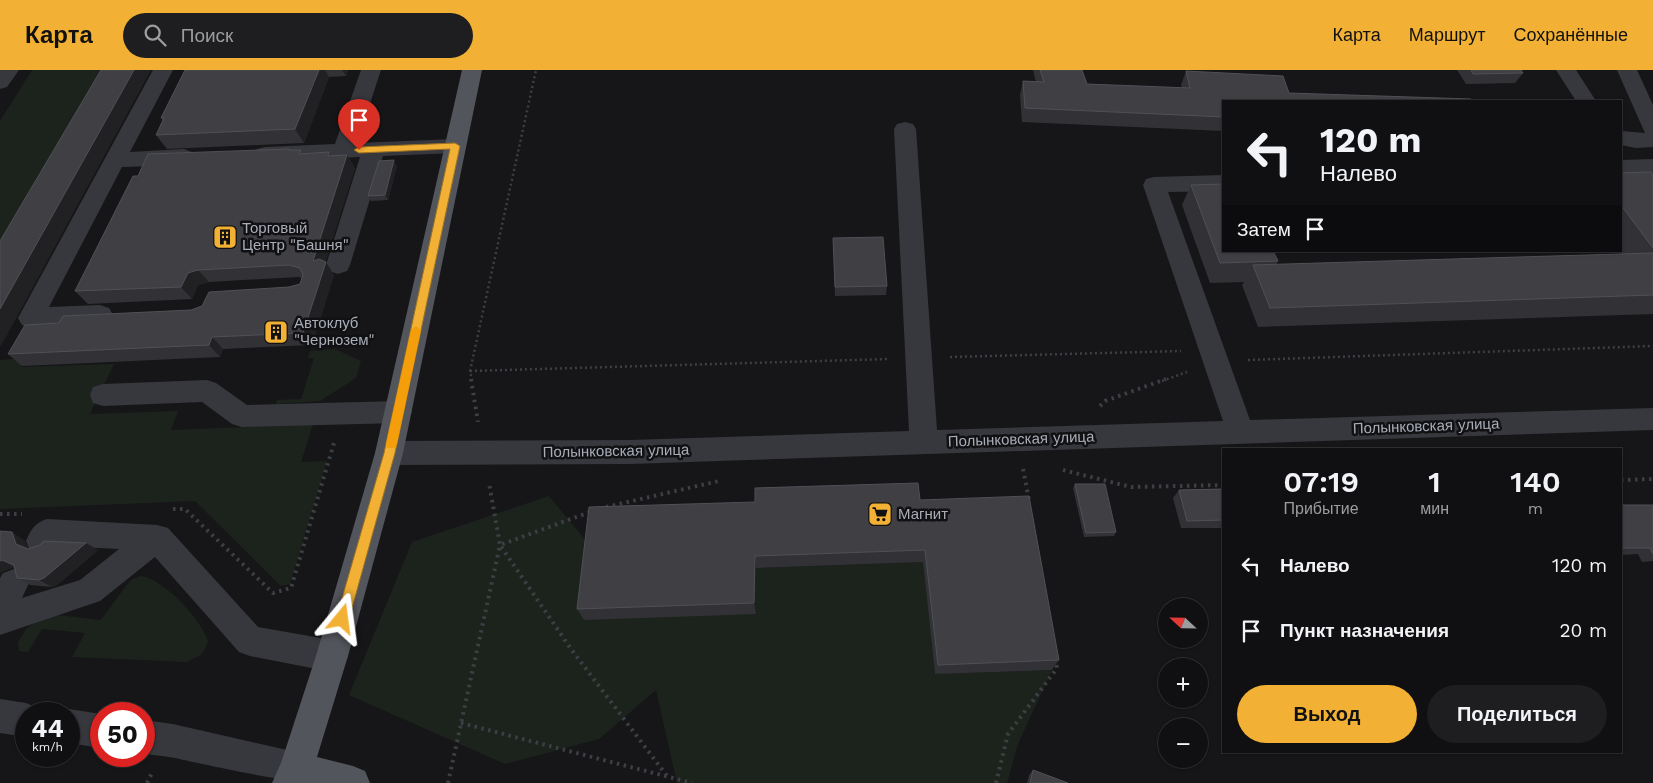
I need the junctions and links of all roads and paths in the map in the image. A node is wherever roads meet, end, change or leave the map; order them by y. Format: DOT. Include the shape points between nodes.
graph roads {
  1 [pos="8,70"];
  2 [pos="162,70"];
  3 [pos="371,70"];
  4 [pos="472,70"];
  5 [pos="1566,70"];
  6 [pos="1628,70"];
  7 [pos="0,82"];
  8 [pos="1585,100"];
  9 [pos="905,129"];
  10 [pos="1653,129"];
  11 [pos="1622,138"];
  12 [pos="1653,140"];
  13 [pos="455,146"];
  14 [pos="374,149"];
  15 [pos="344,150"];
  16 [pos="245,155"];
  17 [pos="205,156"];
  18 [pos="116,160"];
  19 [pos="1653,167"];
  20 [pos="1622,168"];
  21 [pos="1222,183"];
  22 [pos="338,265"];
  23 [pos="126,314"];
  24 [pos="1653,346"];
  25 [pos="1210,350"];
  26 [pos="920,358"];
  27 [pos="470,371"];
  28 [pos="103,395"];
  29 [pos="343,412"];
  30 [pos="398,412"];
  31 [pos="1653,419"];
  32 [pos="1240,431"];
  33 [pos="924,443"];
  34 [pos="390,453"];
  35 [pos="1022,464"];
  36 [pos="1060,469"];
  37 [pos="727,479"];
  38 [pos="1653,479"];
  39 [pos="1622,480"];
  40 [pos="1222,485"];
  41 [pos="1029,503"];
  42 [pos="0,514"];
  43 [pos="29,514"];
  44 [pos="161,524"];
  45 [pos="41,541"];
  46 [pos="0,620"];
  47 [pos="332,656"];
  48 [pos="1056,659"];
  49 [pos="0,716"];
  50 [pos="15,718"];
  51 [pos="461,724"];
  52 [pos="155,739"];
  53 [pos="292,776"];
  54 [pos="667,776"];
  55 [pos="353,783"];
  56 [pos="692,783"];
  57 [pos="996,783"];
  1 -- 7 [label="street"];
  2 -- 18 [label="street"];
  3 -- 15 [label="street"];
  4 -- 13 [label="main road"];
  5 -- 8 [label="street"];
  6 -- 10 [label="street"];
  9 -- 26 [label="street"];
  11 -- 12 [label="street"];
  13 -- 14 [label="street"];
  13 -- 30 [label="main road"];
  14 -- 15 [label="street"];
  14 -- 22 [label="street"];
  15 -- 16 [label="street"];
  17 -- 18 [label="street"];
  18 -- 23 [label="street" via="30,318"];
  19 -- 20 [label="street"];
  21 -- 25 [label="street" via="1154,185"];
  24 -- 25 [label="path" via="1234,360"];
  25 -- 26 [label="path"];
  25 -- 32 [label="street"];
  26 -- 27 [label="path"];
  26 -- 33 [label="street"];
  28 -- 29 [label="street" via="207,392 242,416"];
  29 -- 30 [label="street"];
  29 -- 44 [label="path" via="291,588 272,592 185,509"];
  30 -- 34 [label="main road"];
  31 -- 32 [label="street, Полынковская улица"];
  32 -- 33 [label="street, Полынковская улица"];
  33 -- 34 [label="street, Полынковская улица" via="630,452"];
  34 -- 47 [label="main road"];
  35 -- 41 [label="path"];
  36 -- 40 [label="path" via="1130,487"];
  37 -- 54 [label="path" via="597,509 500,545 570,648"];
  38 -- 39 [label="path"];
  42 -- 43 [label="path"];
  44 -- 45 [label="street" via="47,532"];
  44 -- 46 [label="street" via="89,591"];
  44 -- 47 [label="street" via="250,641"];
  47 -- 53 [label="main road"];
  48 -- 57 [label="path" via="1057,668 1008,734"];
  49 -- 50 [label="street"];
  51 -- 54 [label="path"];
  52 -- 53 [label="street"];
  53 -- 55 [label="main road"];
  54 -- 56 [label="path"];
}
